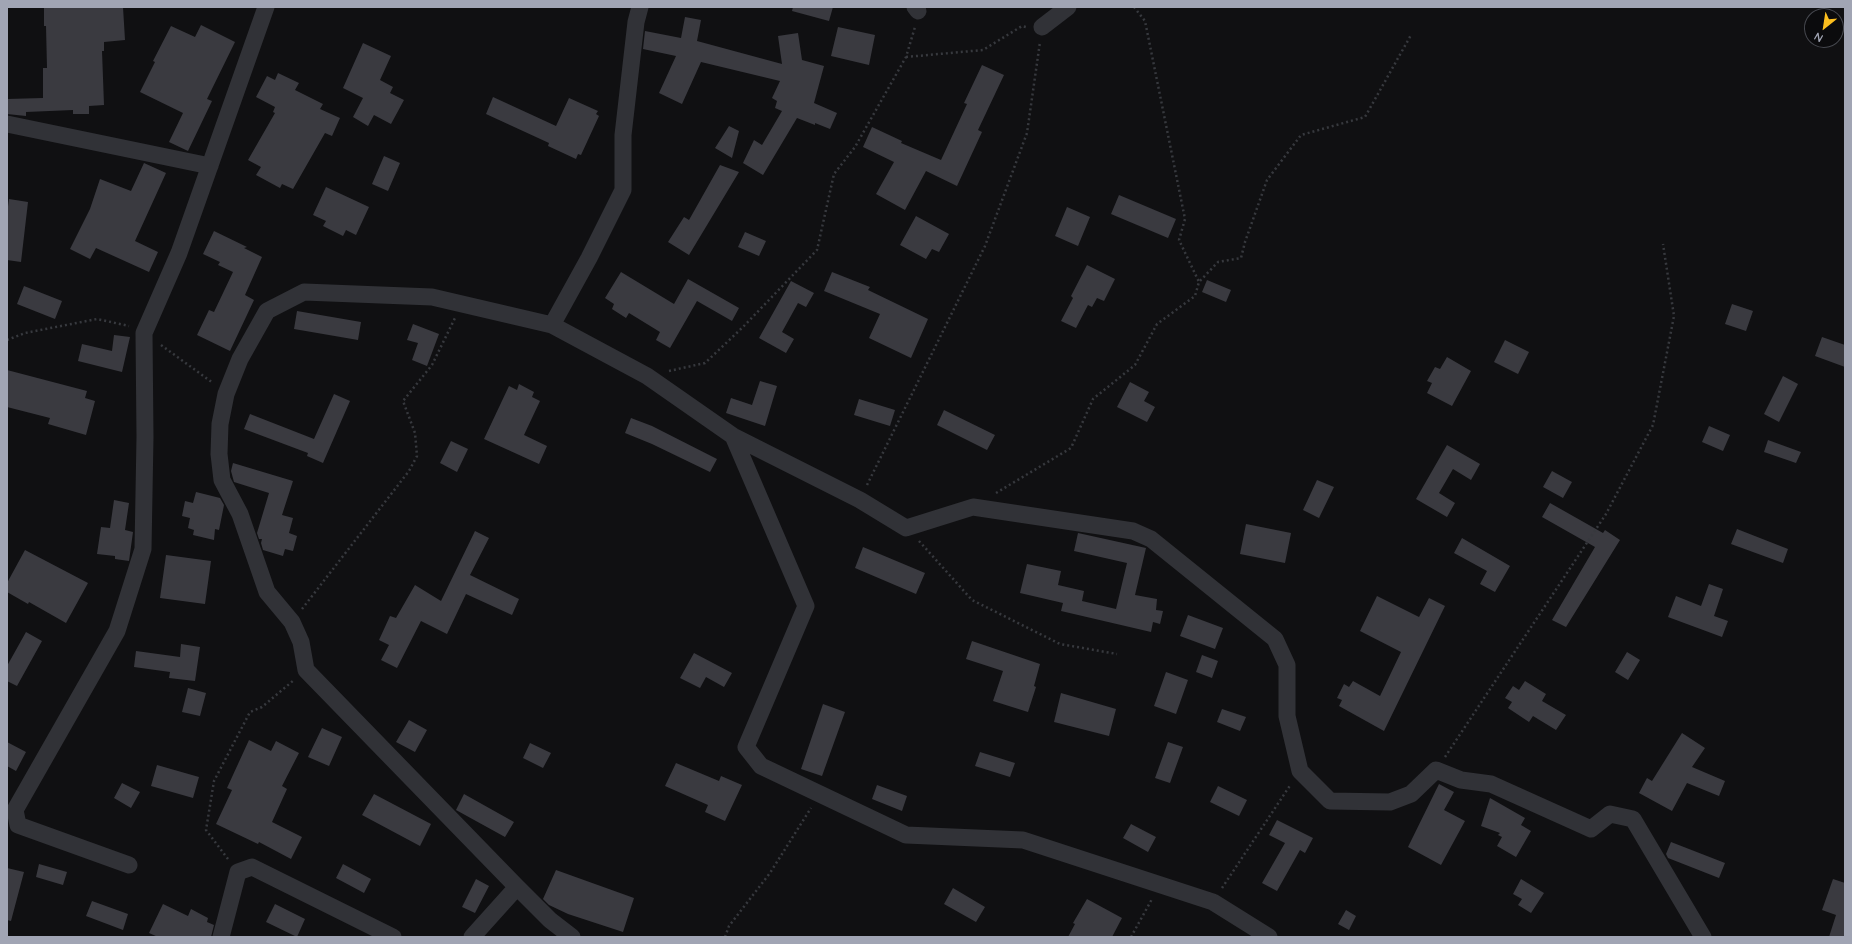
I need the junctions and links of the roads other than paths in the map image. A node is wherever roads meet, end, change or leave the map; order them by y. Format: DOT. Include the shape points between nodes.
graph roads {
  1 [pos="266,7"];
  2 [pos="640,7"];
  3 [pos="1068,7"];
  4 [pos="1042,28"];
  5 [pos="7,124"];
  6 [pos="210,166"];
  7 [pos="552,325"];
  8 [pos="733,436"];
  9 [pos="11,817"];
  10 [pos="129,865"];
  11 [pos="517,887"];
  12 [pos="221,937"];
  13 [pos="394,937"];
  14 [pos="472,937"];
  15 [pos="572,937"];
  16 [pos="1269,937"];
  17 [pos="1703,937"];
  1 -- 6 [label="street"];
  2 -- 7 [label="street" via="636,22 624,135 623,190"];
  3 -- 4 [label="street"];
  5 -- 6 [label="street"];
  6 -- 9 [label="street" via="179,253 144,333 143,549 117,631"];
  7 -- 8 [label="street" via="647,376"];
  7 -- 11 [label="street" via="432,297 304,292 267,311 240,359 226,394 219,440 222,480 240,514 267,592 292,622 301,642 306,670"];
  8 -- 16 [label="street" via="806,606 746,747 761,766 906,835 1023,840 1213,902"];
  8 -- 17 [label="street" via="860,500 906,528 973,507 1133,531 1151,539 1275,640 1287,665 1287,716 1300,771 1330,801 1390,802 1411,794 1436,770 1461,780 1491,784 1591,829 1610,814 1633,820"];
  9 -- 10 [label="street" via="18,825"];
  11 -- 14 [label="street"];
  11 -- 15 [label="street" via="550,920"];
  12 -- 13 [label="street" via="238,872 252,868"];
}
